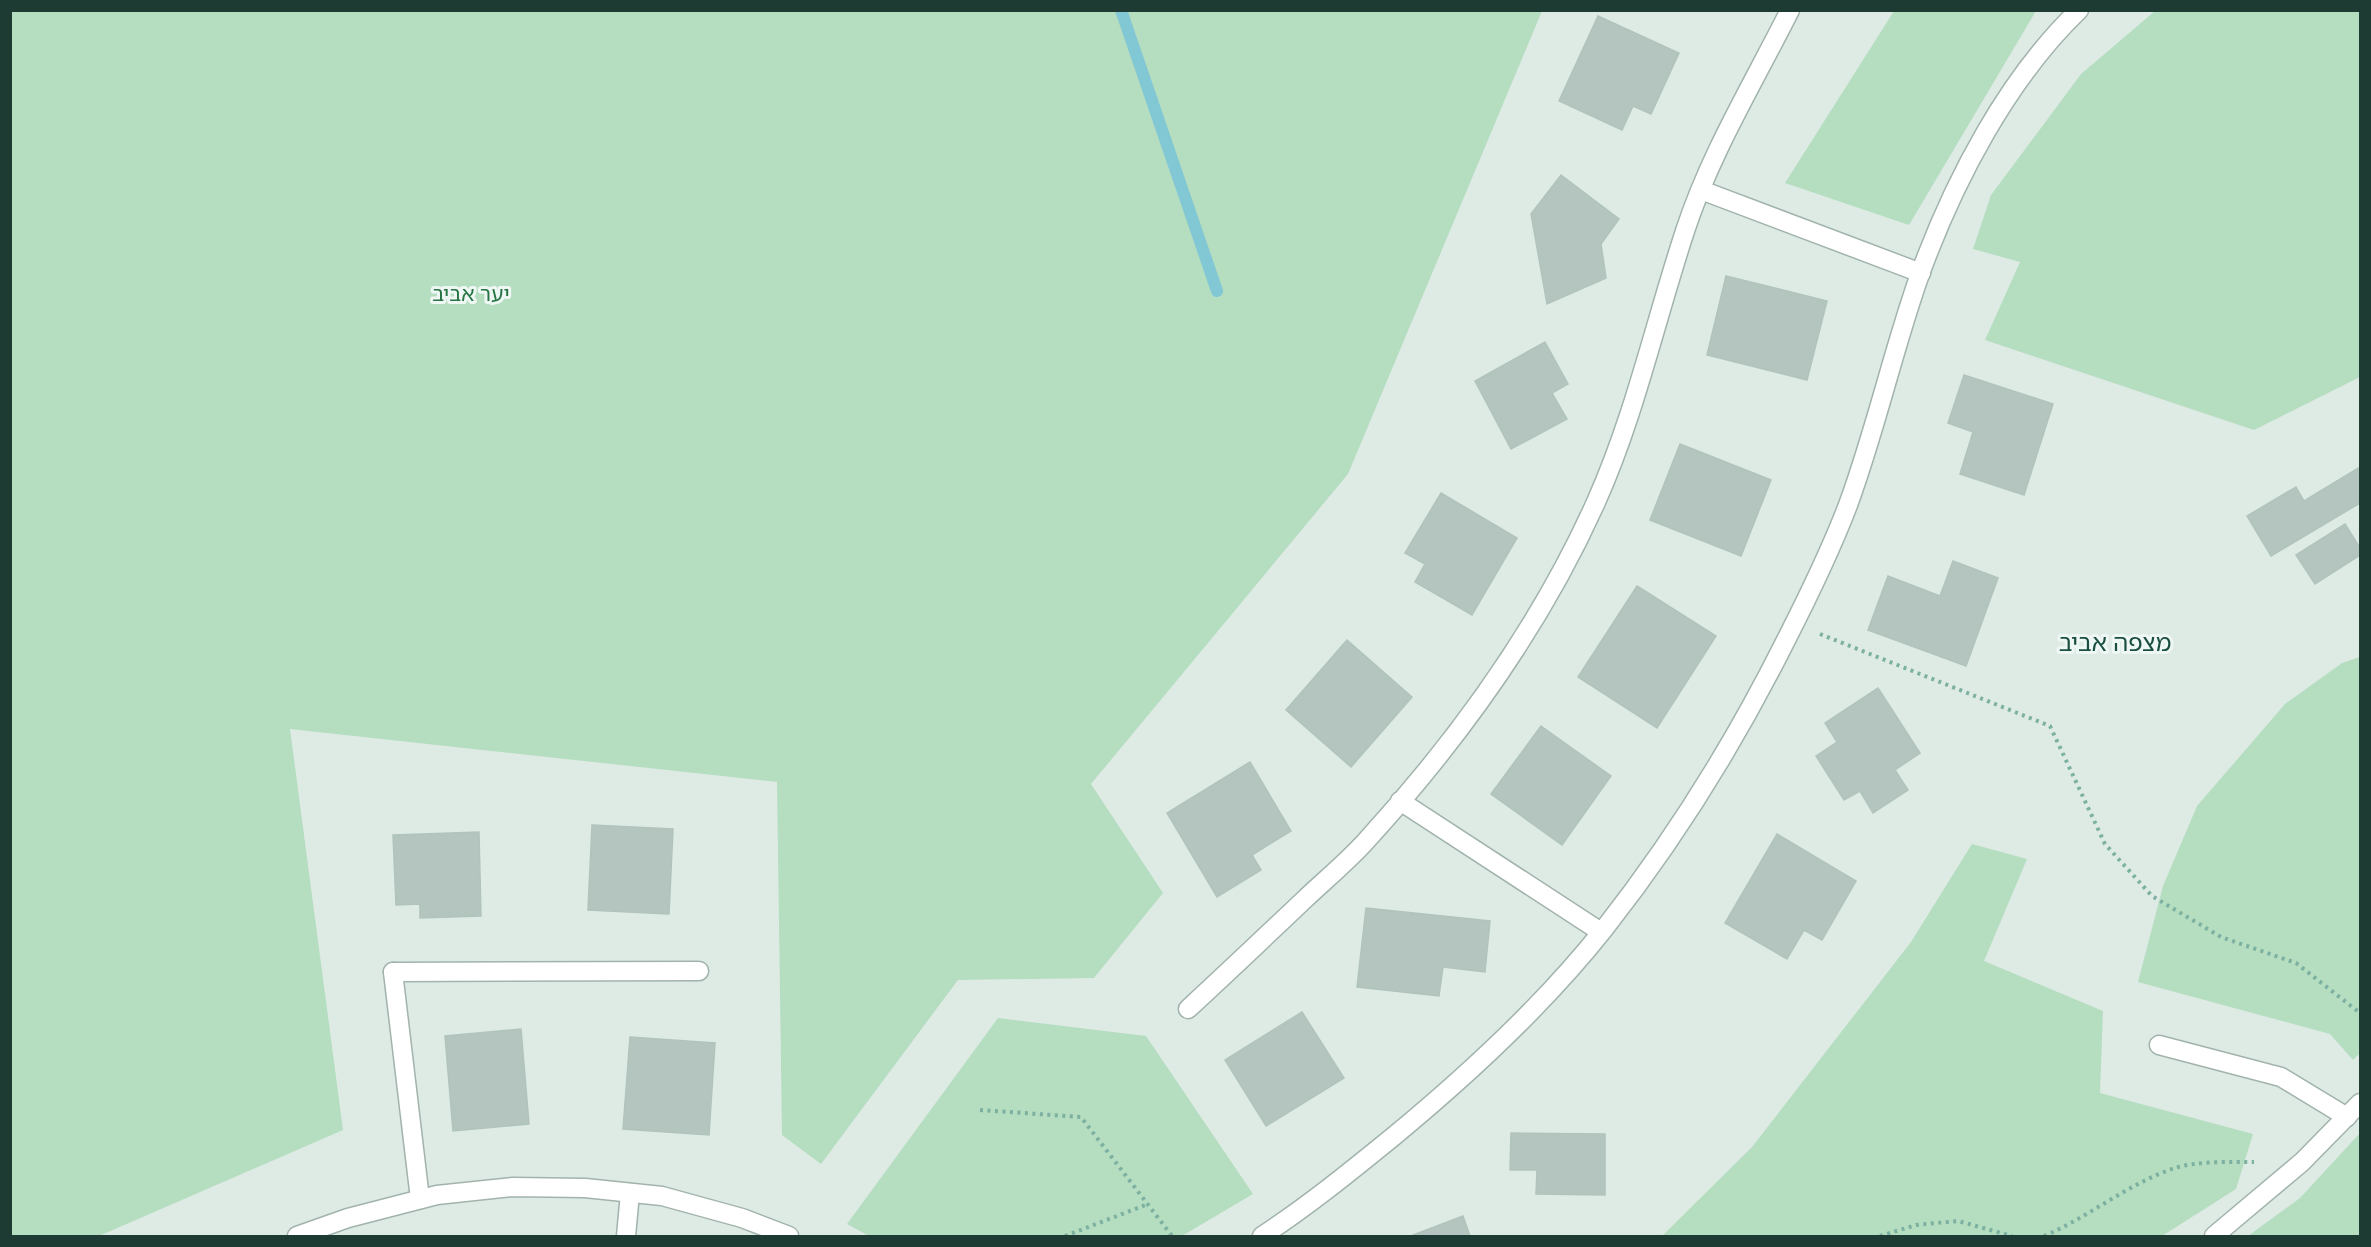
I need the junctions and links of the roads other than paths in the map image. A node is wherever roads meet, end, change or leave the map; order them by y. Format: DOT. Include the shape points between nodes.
graph roads {
  1 [pos="1791,10"];
  2 [pos="2079,10"];
  3 [pos="1701,190"];
  4 [pos="1921,273"];
  5 [pos="1400,801"];
  6 [pos="1601,933"];
  7 [pos="699,971"];
  8 [pos="1188,1009"];
  9 [pos="2158,1045"];
  10 [pos="2361,1103"];
  11 [pos="2347,1117"];
  12 [pos="630,1193"];
  13 [pos="420,1199"];
  14 [pos="297,1236"];
  15 [pos="626,1236"];
  16 [pos="789,1236"];
  17 [pos="1262,1236"];
  18 [pos="2214,1236"];
  1 -- 3 [label="street"];
  2 -- 4 [label="street" via="2054,34 1988,129 1958,185"];
  3 -- 4 [label="street"];
  3 -- 5 [label="street" via="1685,229 1629,421 1596,504 1549,595 1492,685"];
  4 -- 6 [label="street" via="1848,504 1813,588 1714,773 1662,853"];
  5 -- 6 [label="street"];
  5 -- 8 [label="street" via="1364,843"];
  6 -- 17 [label="street" via="1524,1019 1445,1094 1309,1205"];
  7 -- 13 [label="street" via="393,972"];
  9 -- 11 [label="street" via="2281,1077"];
  10 -- 11 [label="street"];
  11 -- 18 [label="street"];
  12 -- 13 [label="street" via="513,1187"];
  12 -- 15 [label="street"];
  12 -- 16 [label="street" via="662,1196 742,1218"];
  13 -- 14 [label="street"];
}
